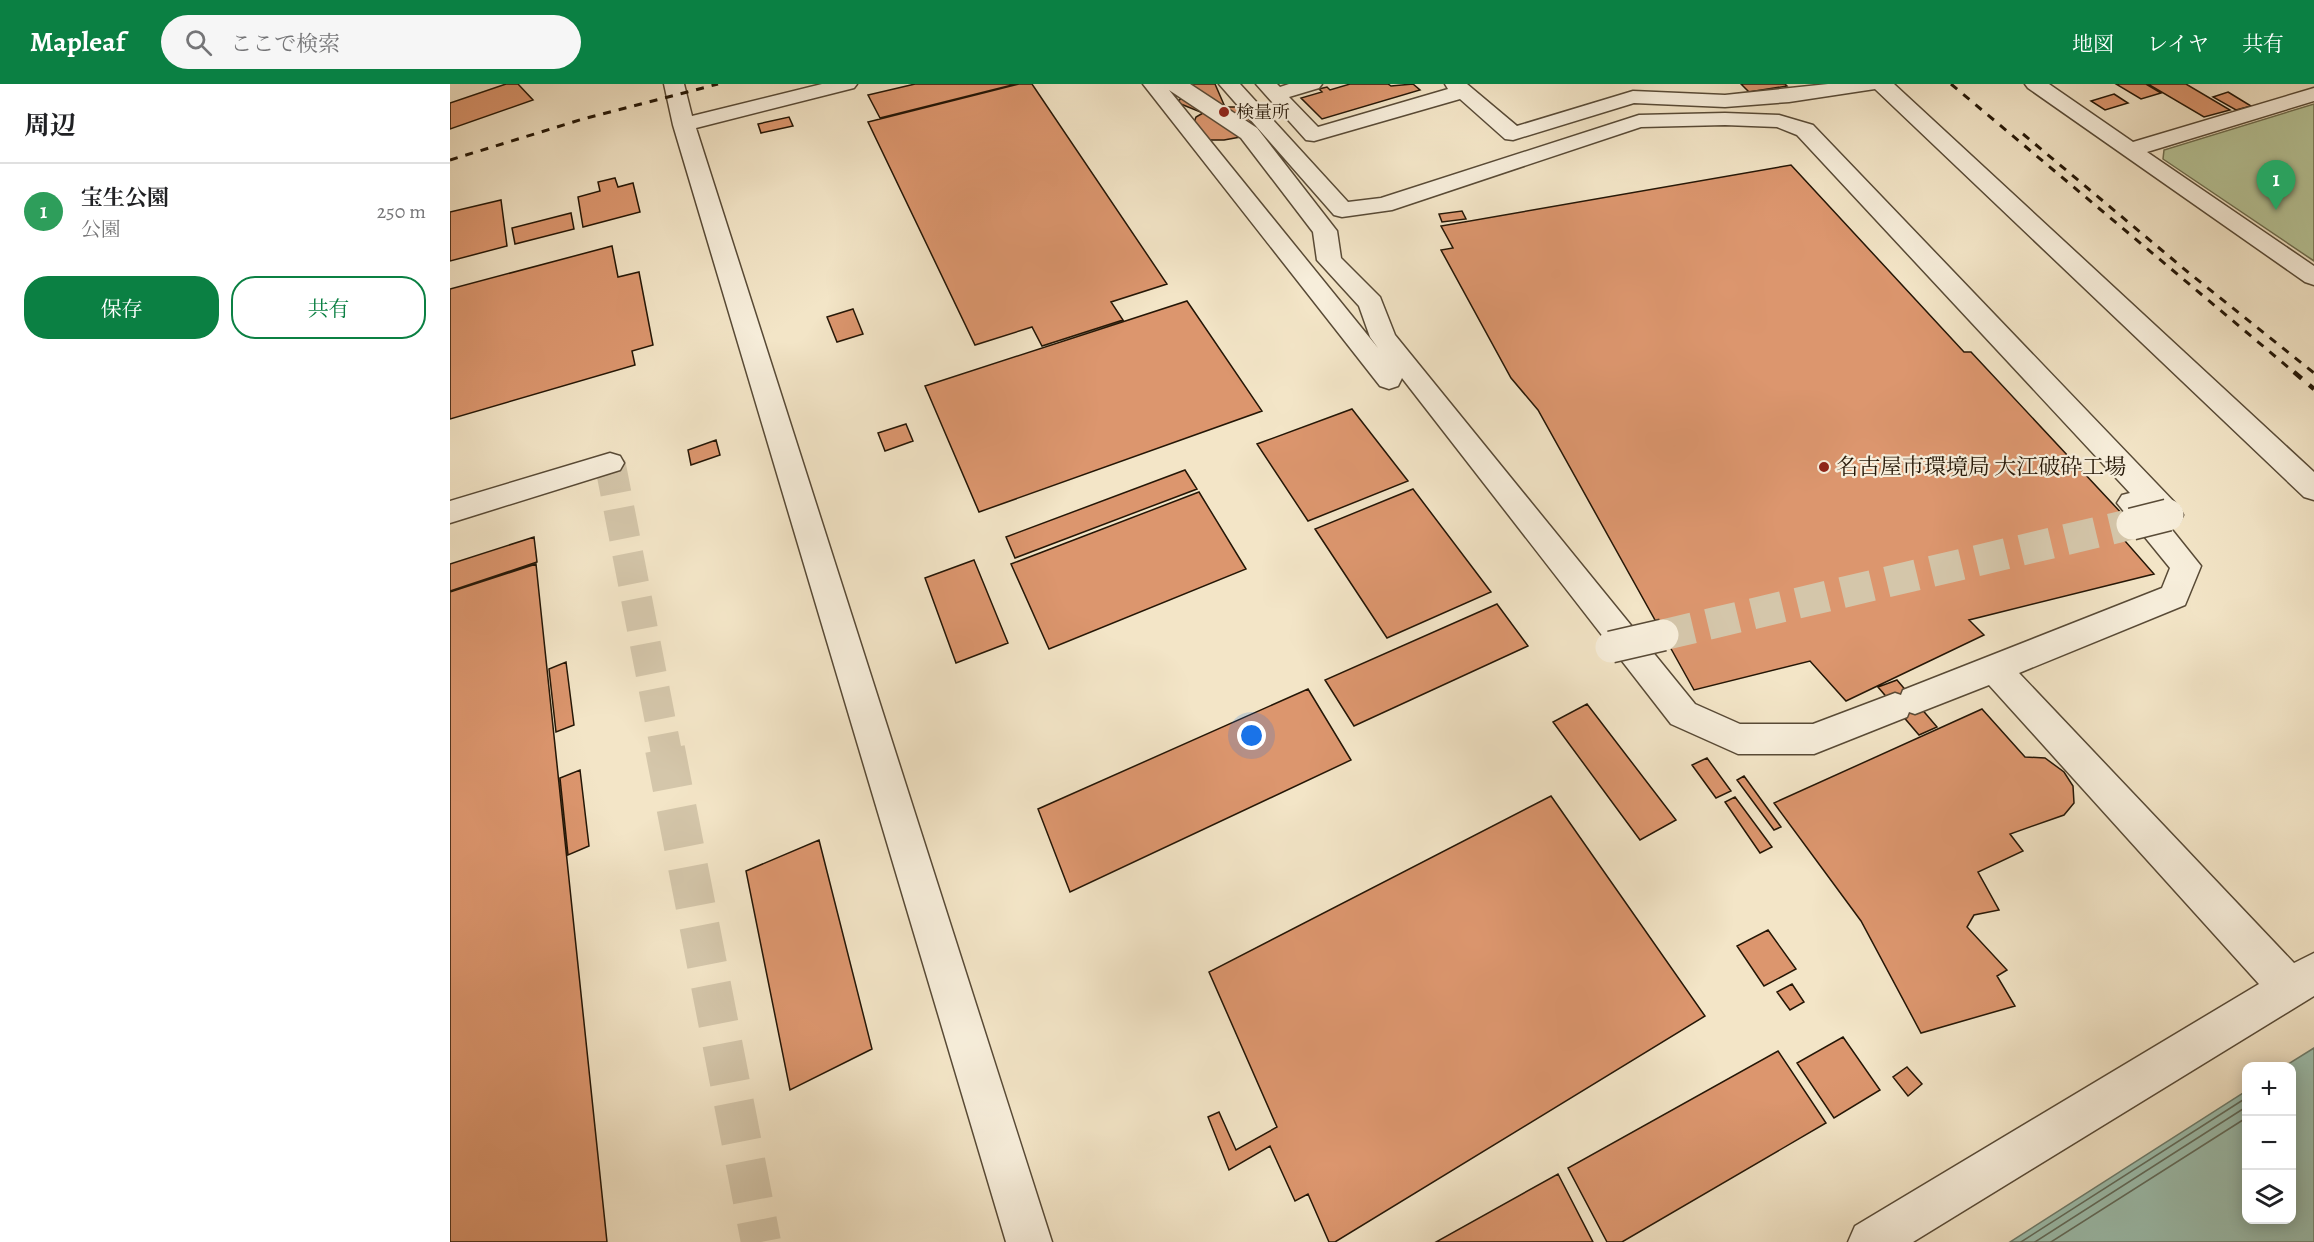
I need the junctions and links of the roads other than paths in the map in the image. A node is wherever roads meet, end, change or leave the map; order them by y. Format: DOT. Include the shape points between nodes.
graph roads {
  1 [pos="674,84"];
  2 [pos="847,84"];
  3 [pos="1153,84"];
  4 [pos="1170,84"];
  5 [pos="1229,84"];
  6 [pos="1312,84"];
  7 [pos="1689,84"];
  8 [pos="1869,84"];
  9 [pos="1882,84"];
  10 [pos="2035,84"];
  11 [pos="1459,87"];
  12 [pos="1271,89"];
  13 [pos="2314,94"];
  14 [pos="1741,100"];
  15 [pos="684,125"];
  16 [pos="1824,150"];
  17 [pos="2130,150"];
  18 [pos="1329,260"];
  19 [pos="2314,277"];
  20 [pos="1338,316"];
  21 [pos="610,463"];
  22 [pos="2314,489"];
  23 [pos="450,512"];
  24 [pos="2132,524"];
  25 [pos="1663,635"];
  26 [pos="1994,668"];
  27 [pos="2302,980"];
  28 [pos="1029,1242"];
  29 [pos="1871,1242"];
  1 -- 15 [label="street"];
  2 -- 15 [label="street"];
  3 -- 20 [label="street"];
  4 -- 18 [label="street" via="1181,87 1249,134 1325,231"];
  5 -- 16 [label="street" via="1342,210 1384,205 1639,121 1779,121 1805,130"];
  6 -- 12 [label="street"];
  7 -- 14 [label="street"];
  8 -- 14 [label="street"];
  9 -- 22 [label="street"];
  10 -- 17 [label="street"];
  11 -- 12 [label="street" via="1314,135"];
  11 -- 14 [label="street" via="1512,134 1633,97"];
  13 -- 17 [label="street"];
  15 -- 28 [label="street"];
  16 -- 24 [label="street, bridge" via="2168,515"];
  16 -- 26 [label="street" via="1869,223 2149,521 2186,566 2174,596"];
  17 -- 19 [label="street"];
  18 -- 20 [label="street" via="1327,277 1337,290"];
  18 -- 26 [label="street" via="1371,303 1383,337 1683,714 1738,739 1814,739"];
  20 -- 25 [label="street, bridge" via="1611,647"];
  21 -- 23 [label="street"];
  26 -- 27 [label="street"];
  27 -- 29 [label="street"];
}
